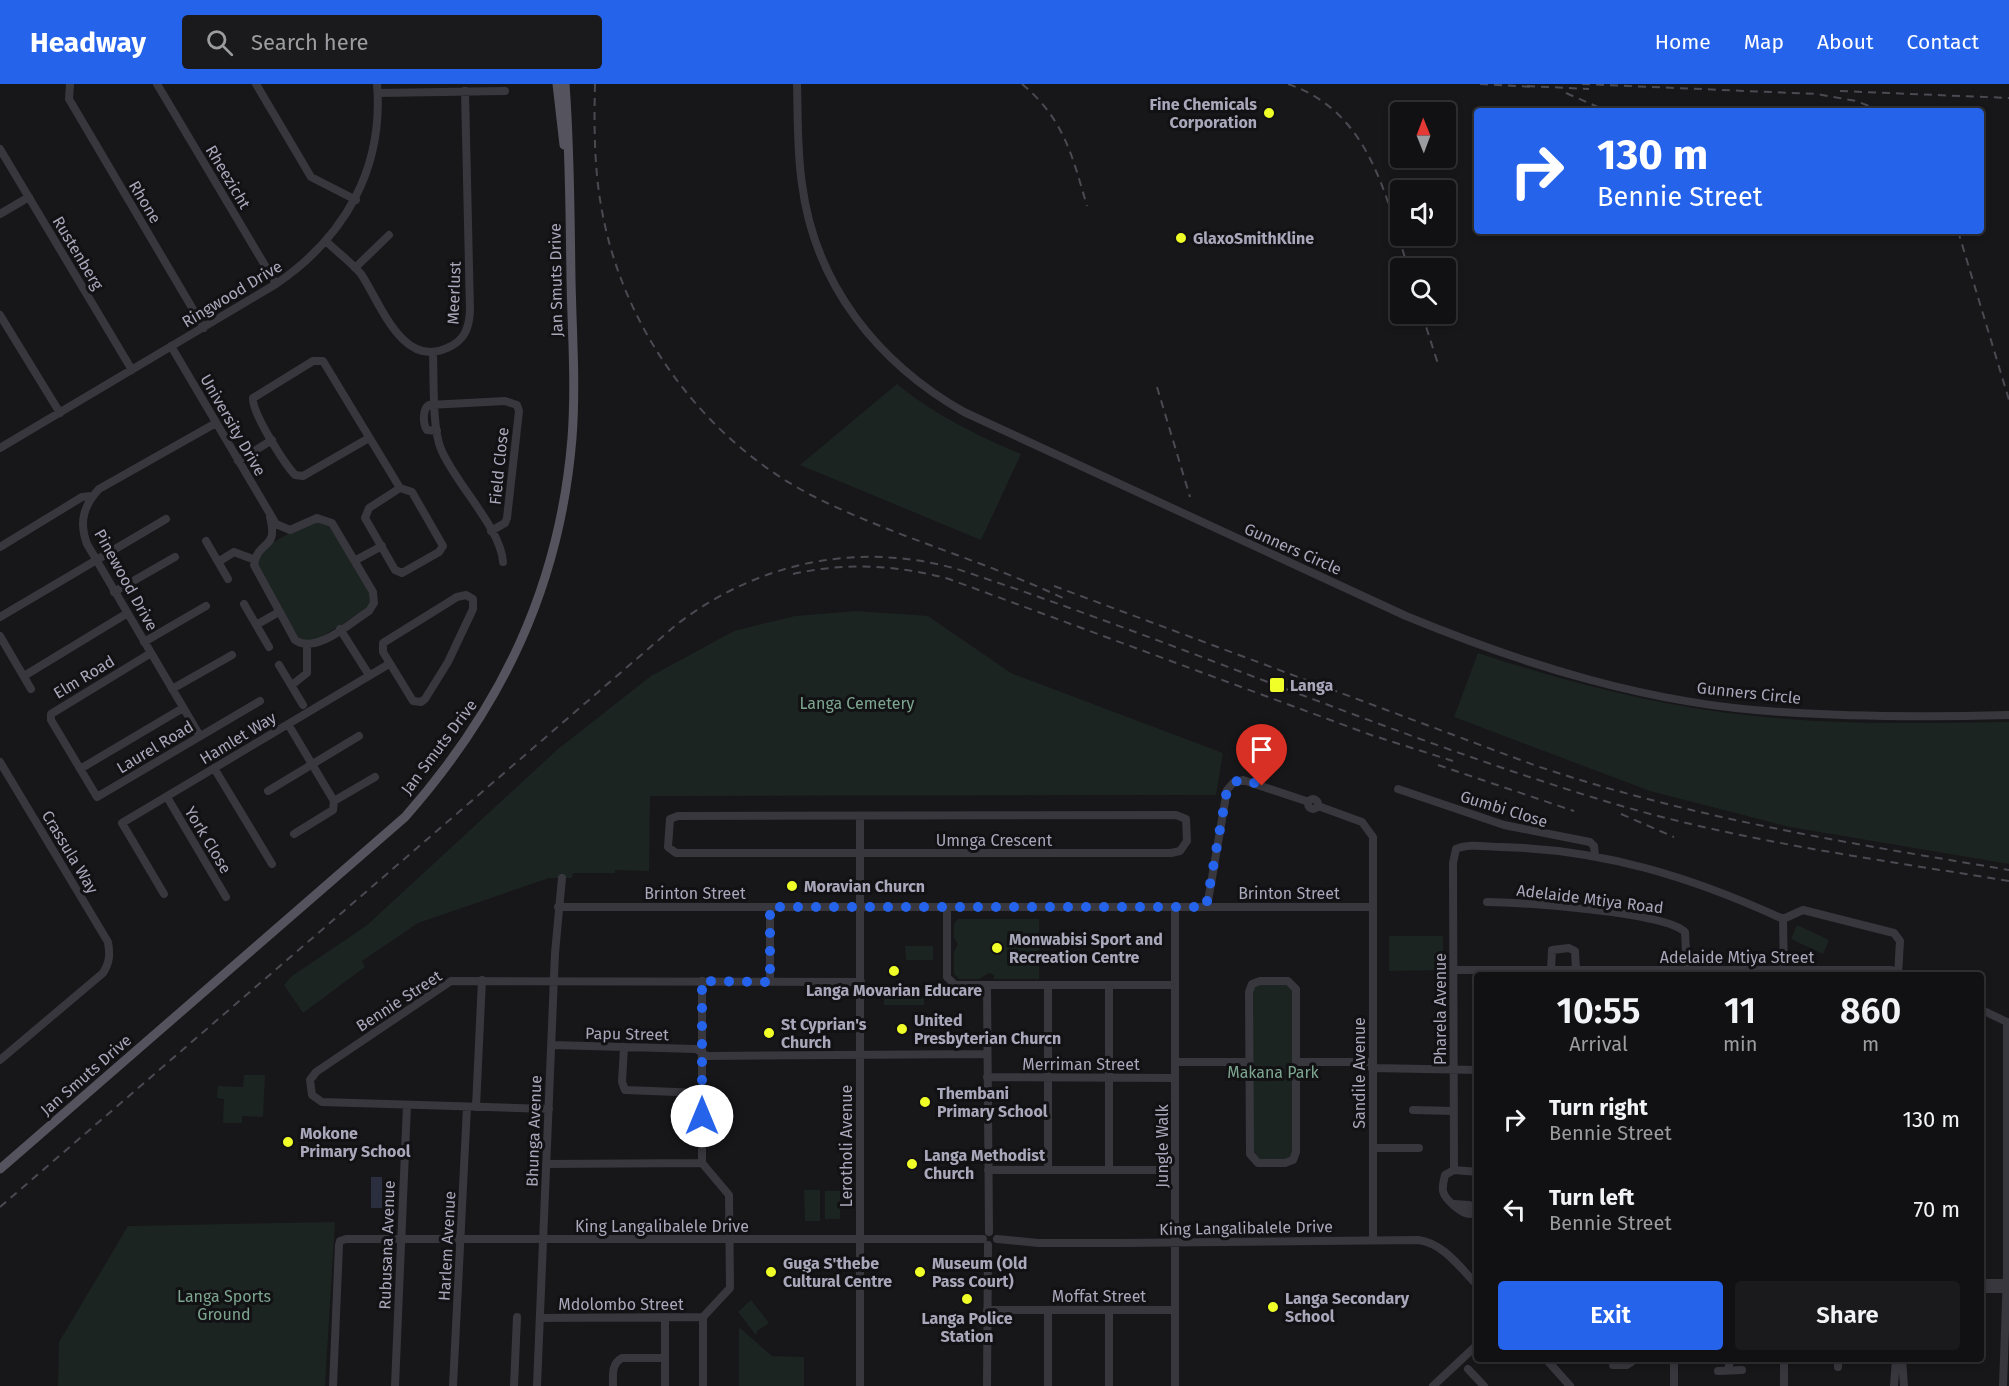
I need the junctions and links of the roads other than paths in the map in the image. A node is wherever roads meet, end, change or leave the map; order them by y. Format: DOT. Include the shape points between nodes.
graph roads {
  1 [pos="158,84"];
  2 [pos="255,84"];
  3 [pos="377,84"];
  4 [pos="557,84"];
  5 [pos="565,84"];
  6 [pos="797,84"];
  7 [pos="68,87"];
  8 [pos="465,91"];
  9 [pos="505,91"];
  10 [pos="378,93"];
  11 [pos="0,149"];
  12 [pos="29,197"];
  13 [pos="356,200"];
  14 [pos="570,207"];
  15 [pos="0,213"];
  16 [pos="388,235"];
  17 [pos="327,242"];
  18 [pos="355,268"];
  19 [pos="276,284"];
  20 [pos="0,315"];
  21 [pos="204,328"];
  22 [pos="10,332"];
  23 [pos="0,338"];
  24 [pos="171,346"];
  25 [pos="433,353"];
  26 [pos="132,370"];
  27 [pos="436,404"];
  28 [pos="60,413"];
  29 [pos="216,423"];
  30 [pos="437,431"];
  31 [pos="369,438"];
  32 [pos="272,440"];
  33 [pos="0,448"];
  34 [pos="238,461"];
  35 [pos="400,488"];
  36 [pos="92,496"];
  37 [pos="65,508"];
  38 [pos="84,510"];
  39 [pos="270,517"];
  40 [pos="166,519"];
  41 [pos="290,530"];
  42 [pos="491,531"];
  43 [pos="272,540"];
  44 [pos="206,542"];
  45 [pos="381,546"];
  46 [pos="0,547"];
  47 [pos="175,557"];
  48 [pos="95,559"];
  49 [pos="255,560"];
  50 [pos="356,560"];
  51 [pos="218,562"];
  52 [pos="503,562"];
  53 [pos="228,579"];
  54 [pos="114,592"];
  55 [pos="244,604"];
  56 [pos="206,606"];
  57 [pos="279,612"];
  58 [pos="126,614"];
  59 [pos="0,617"];
  60 [pos="256,625"];
  61 [pos="340,629"];
  62 [pos="0,636"];
  63 [pos="144,642"];
  64 [pos="307,645"];
  65 [pos="269,647"];
  66 [pos="151,653"];
  67 [pos="232,655"];
  68 [pos="389,664"];
  69 [pos="279,665"];
  70 [pos="369,675"];
  71 [pos="24,676"];
  72 [pos="292,685"];
  73 [pos="31,689"];
  74 [pos="172,689"];
  75 [pos="260,701"];
  76 [pos="303,705"];
  77 [pos="183,708"];
  78 [pos="2009,716"];
  79 [pos="288,724"];
  80 [pos="200,736"];
  81 [pos="359,736"];
  82 [pos="0,762"];
  83 [pos="312,764"];
  84 [pos="79,767"];
  85 [pos="214,768"];
  86 [pos="375,777"];
  87 [pos="1398,789"];
  88 [pos="268,791"];
  89 [pos="166,796"];
  90 [pos="334,801"];
  91 [pos="860,816"];
  92 [pos="294,834"];
  93 [pos="861,854"];
  94 [pos="1595,856"];
  95 [pos="272,864"];
  96 [pos="562,878"];
  97 [pos="164,894"];
  98 [pos="226,897"];
  99 [pos="1487,902"];
  100 [pos="558,907"];
  101 [pos="770,907"];
  102 [pos="860,907"];
  103 [pos="947,907"];
  104 [pos="1175,907"];
  105 [pos="1206,907"];
  106 [pos="1373,907"];
  107 [pos="1783,919"];
  108 [pos="1454,970"];
  109 [pos="1551,970"];
  110 [pos="1576,970"];
  111 [pos="1687,970"];
  112 [pos="1508,972"];
  113 [pos="1563,972"];
  114 [pos="1605,972"];
  115 [pos="1678,972"];
  116 [pos="1714,972"];
  117 [pos="1784,972"];
  118 [pos="1900,972"];
  119 [pos="482,980"];
  120 [pos="554,981"];
  121 [pos="702,981"];
  122 [pos="770,982"];
  123 [pos="861,982"];
  124 [pos="987,985"];
  125 [pos="1048,985"];
  126 [pos="1109,985"];
  127 [pos="1175,985"];
  128 [pos="1984,1011"];
  129 [pos="2008,1022"];
  130 [pos="552,1045"];
  131 [pos="624,1047"];
  132 [pos="702,1052"];
  133 [pos="987,1054"];
  134 [pos="860,1055"];
  135 [pos="0,1060"];
  136 [pos="1175,1062"];
  137 [pos="1249,1062"];
  138 [pos="1296,1062"];
  139 [pos="1372,1065"];
  140 [pos="1453,1070"];
  141 [pos="1474,1070"];
  142 [pos="987,1077"];
  143 [pos="1048,1077"];
  144 [pos="1109,1077"];
  145 [pos="1175,1078"];
  146 [pos="702,1093"];
  147 [pos="407,1106"];
  148 [pos="467,1107"];
  149 [pos="476,1107"];
  150 [pos="549,1109"];
  151 [pos="1413,1110"];
  152 [pos="1453,1111"];
  153 [pos="1372,1148"];
  154 [pos="1419,1148"];
  155 [pos="702,1163"];
  156 [pos="546,1164"];
  157 [pos="0,1169"];
  158 [pos="988,1170"];
  159 [pos="1048,1170"];
  160 [pos="1109,1170"];
  161 [pos="1175,1170"];
  162 [pos="1454,1170"];
  163 [pos="1474,1172"];
  164 [pos="1454,1204"];
  165 [pos="989,1232"];
  166 [pos="731,1239"];
  167 [pos="997,1239"];
  168 [pos="401,1240"];
  169 [pos="460,1240"];
  170 [pos="544,1240"];
  171 [pos="860,1240"];
  172 [pos="1373,1240"];
  173 [pos="1175,1241"];
  174 [pos="986,1242"];
  175 [pos="1984,1282"];
  176 [pos="1474,1283"];
  177 [pos="2007,1285"];
  178 [pos="1984,1289"];
  179 [pos="987,1310"];
  180 [pos="1048,1310"];
  181 [pos="1109,1310"];
  182 [pos="1175,1310"];
  183 [pos="517,1317"];
  184 [pos="665,1317"];
  185 [pos="703,1317"];
  186 [pos="540,1318"];
  187 [pos="1474,1348"];
  188 [pos="664,1358"];
  189 [pos="1549,1362"];
  190 [pos="1632,1362"];
  191 [pos="1674,1362"];
  192 [pos="1729,1362"];
  193 [pos="1784,1362"];
  194 [pos="1896,1362"];
  195 [pos="1902,1362"];
  196 [pos="1613,1365"];
  197 [pos="1467,1369"];
  198 [pos="1729,1370"];
  199 [pos="1742,1370"];
  200 [pos="1718,1371"];
  201 [pos="1571,1385"];
  202 [pos="333,1386"];
  203 [pos="395,1386"];
  204 [pos="453,1386"];
  205 [pos="514,1386"];
  206 [pos="537,1386"];
  207 [pos="613,1386"];
  208 [pos="664,1386"];
  209 [pos="704,1386"];
  210 [pos="860,1386"];
  211 [pos="987,1386"];
  212 [pos="1048,1386"];
  213 [pos="1109,1386"];
  214 [pos="1175,1386"];
  215 [pos="1433,1386"];
  216 [pos="1484,1386"];
  217 [pos="1674,1386"];
  218 [pos="1784,1386"];
  219 [pos="1894,1386"];
  220 [pos="1904,1386"];
  221 [pos="2003,1386"];
  1 -- 19 [label="street, Rheezicht"];
  2 -- 13 [label="street" via="311,177"];
  3 -- 10 [label="street, Ringwood Drive"];
  4 -- 14 [label="main road, Jan Smuts Drive"];
  5 -- 14 [label="main road, Jan Smuts Drive"];
  6 -- 78 [label="street, Gunners Circle" via="799,164 805,206 816,246 837,291 887,356 920,385 964,412 1406,616 1466,641 1558,671 1681,699 1782,712"];
  7 -- 21 [label="street, Rhone" via="69,99"];
  8 -- 9 [label="street"];
  8 -- 10 [label="street"];
  8 -- 25 [label="street, Meerlust" via="469,324 466,334 452,346"];
  10 -- 13 [label="street, Ringwood Drive" via="373,154"];
  11 -- 12 [label="street, Rustenberg"];
  12 -- 15 [label="street"];
  12 -- 26 [label="street, Rustenberg"];
  13 -- 17 [label="street, Ringwood Drive"];
  14 -- 157 [label="main road, Jan Smuts Drive" via="573,412 566,482 537,598 521,642 491,702 438,779 405,817"];
  16 -- 18 [label="street"];
  17 -- 18 [label="street"];
  17 -- 19 [label="street, Ringwood Drive"];
  18 -- 25 [label="street" via="399,336 422,351"];
  19 -- 21 [label="street, Ringwood Drive"];
  20 -- 22 [label="street"];
  21 -- 24 [label="street, Ringwood Drive"];
  22 -- 23 [label="street"];
  22 -- 28 [label="street"];
  24 -- 26 [label="street, Ringwood Drive"];
  24 -- 29 [label="street, University Drive"];
  25 -- 27 [label="street, Field Close"];
  26 -- 28 [label="street, Ringwood Drive"];
  27 -- 30 [label="street, Field Close"];
  27 -- 30 [label="street, Field Close" via="426,406 425,426"];
  27 -- 42 [label="street, Field Close" via="505,401 517,405 507,518"];
  28 -- 33 [label="street, Ringwood Drive"];
  29 -- 34 [label="street, University Drive"];
  29 -- 36 [label="street, Pinewood Drive"];
  30 -- 42 [label="street, Field Close" via="441,450"];
  31 -- 32 [label="street" via="299,476 292,472"];
  31 -- 32 [label="street" via="327,365 319,360 254,398 254,406"];
  31 -- 35 [label="street"];
  32 -- 34 [label="street"];
  34 -- 39 [label="street, University Drive"];
  35 -- 45 [label="street" via="365,513"];
  35 -- 45 [label="street" via="412,492 442,546 439,552 402,573 395,570"];
  36 -- 37 [label="street" via="82,497"];
  36 -- 38 [label="street, Pinewood Drive"];
  37 -- 38 [label="street"];
  37 -- 46 [label="street"];
  38 -- 48 [label="street, Pinewood Drive" via="84,536"];
  39 -- 41 [label="street, University Drive" via="280,528"];
  39 -- 43 [label="street, University Drive"];
  40 -- 48 [label="street"];
  41 -- 43 [label="street"];
  41 -- 50 [label="street" via="317,518 327,519"];
  42 -- 52 [label="street, Field Close"];
  43 -- 49 [label="street"];
  44 -- 51 [label="street"];
  45 -- 50 [label="street"];
  47 -- 54 [label="street"];
  48 -- 54 [label="street, Pinewood Drive"];
  48 -- 59 [label="street"];
  49 -- 51 [label="street" via="239,551"];
  49 -- 57 [label="street" via="255,571"];
  50 -- 61 [label="street" via="373,592 374,603 369,611"];
  51 -- 53 [label="street"];
  54 -- 58 [label="street, Pinewood Drive"];
  55 -- 60 [label="street"];
  56 -- 63 [label="street"];
  57 -- 60 [label="street"];
  57 -- 64 [label="street" via="295,640"];
  58 -- 63 [label="street, Pinewood Drive"];
  58 -- 71 [label="street"];
  60 -- 65 [label="street"];
  61 -- 64 [label="street"];
  61 -- 70 [label="street"];
  62 -- 71 [label="street"];
  63 -- 66 [label="street, Pinewood Drive"];
  64 -- 72 [label="street" via="308,673"];
  66 -- 74 [label="street, Pinewood Drive"];
  66 -- 84 [label="street, Elm Road" via="51,714"];
  67 -- 74 [label="street"];
  68 -- 68 [label="street" via="382,649 385,640 457,597 466,595 473,599 473,609 448,662 421,702 409,697"];
  68 -- 70 [label="street, Hamlet Way"];
  69 -- 72 [label="street"];
  70 -- 79 [label="street, Hamlet Way"];
  71 -- 73 [label="street"];
  72 -- 76 [label="street"];
  74 -- 77 [label="street, Pinewood Drive"];
  75 -- 80 [label="street, Laurel Road"];
  77 -- 80 [label="street, Pinewood Drive"];
  77 -- 84 [label="street"];
  79 -- 83 [label="street"];
  79 -- 85 [label="street, Hamlet Way"];
  80 -- 84 [label="street, Laurel Road" via="97,797"];
  81 -- 83 [label="street"];
  82 -- 135 [label="street, Crassula Way" via="108,942 109,958 103,973"];
  83 -- 88 [label="street"];
  83 -- 90 [label="street"];
  85 -- 89 [label="street, Hamlet Way"];
  85 -- 95 [label="street"];
  86 -- 90 [label="street"];
  87 -- 94 [label="street, Gumbi Close" via="1504,825 1590,842"];
  89 -- 97 [label="street, Hamlet Way" via="122,823"];
  89 -- 98 [label="street, York Close"];
  90 -- 92 [label="street" via="333,810"];
  91 -- 93 [label="street, Lerotholi Avenue"];
  91 -- 93 [label="street, Umnga Crescent" via="678,816 670,819 668,847 676,854"];
  91 -- 93 [label="street, Umnga Crescent" via="1176,815 1186,819 1187,837 1183,848 1172,853"];
  93 -- 102 [label="street, Lerotholi Avenue"];
  94 -- 107 [label="street" via="1687,879"];
  94 -- 108 [label="street, Pharela Avenue" via="1515,847 1456,849"];
  96 -- 100 [label="street, Bhunga Avenue"];
  99 -- 111 [label="street, Adelaide Mtiya Road" via="1555,905 1663,920 1685,932"];
  100 -- 101 [label="street, Brinton Street"];
  100 -- 120 [label="street, Bhunga Avenue"];
  101 -- 102 [label="street, Brinton Street"];
  101 -- 122 [label="street"];
  102 -- 103 [label="street, Brinton Street"];
  102 -- 123 [label="street, Lerotholi Avenue"];
  103 -- 104 [label="street, Brinton Street"];
  103 -- 124 [label="street" via="948,980 956,985"];
  104 -- 105 [label="street, Brinton Street"];
  104 -- 127 [label="street, Jungle Walk"];
  105 -- 106 [label="street, Brinton Street"];
  105 -- 106 [label="street, Sandile Avenue" via="1227,790 1243,780 1309,802 1310,809 1318,806 1362,822 1373,841"];
  106 -- 139 [label="street, Sandile Avenue"];
  107 -- 117 [label="street"];
  107 -- 118 [label="street" via="1803,910 1894,933 1900,941"];
  108 -- 112 [label="street, Adelaide Mtiya Street"];
  108 -- 140 [label="street, Pharela Avenue"];
  109 -- 110 [label="street" via="1551,952 1563,948 1575,951"];
  109 -- 112 [label="street, Adelaide Mtiya Street"];
  109 -- 113 [label="street, Adelaide Mtiya Street"];
  110 -- 113 [label="street, Adelaide Mtiya Street"];
  110 -- 114 [label="street, Adelaide Mtiya Street"];
  111 -- 115 [label="street, Adelaide Mtiya Street"];
  111 -- 116 [label="street, Adelaide Mtiya Street"];
  119 -- 120 [label="street, Bennie Street"];
  119 -- 147 [label="street, Bennie Street" via="447,984 316,1072 310,1080 312,1095 318,1101"];
  119 -- 149 [label="street"];
  120 -- 121 [label="street, Bennie Street"];
  120 -- 130 [label="street, Bhunga Avenue"];
  121 -- 122 [label="street, Bennie Street"];
  121 -- 132 [label="street"];
  122 -- 123 [label="street, Bennie Street"];
  123 -- 134 [label="street, Lerotholi Avenue"];
  124 -- 125 [label="street"];
  124 -- 133 [label="street"];
  125 -- 126 [label="street"];
  125 -- 143 [label="street"];
  126 -- 127 [label="street"];
  126 -- 144 [label="street"];
  127 -- 136 [label="street, Jungle Walk"];
  128 -- 129 [label="street"];
  129 -- 177 [label="street"];
  130 -- 131 [label="street, Papu Street"];
  130 -- 150 [label="street, Bhunga Avenue"];
  131 -- 132 [label="street, Papu Street"];
  131 -- 146 [label="street" via="625,1090"];
  132 -- 134 [label="street, Papu Street" via="707,1056"];
  132 -- 146 [label="street"];
  133 -- 134 [label="street, Papu Street"];
  133 -- 142 [label="street"];
  134 -- 171 [label="street, Lerotholi Avenue"];
  136 -- 137 [label="street"];
  136 -- 145 [label="street, Jungle Walk"];
  137 -- 138 [label="street" via="1250,989 1257,981 1272,980 1288,981 1296,989"];
  137 -- 138 [label="street" via="1250,1154 1258,1163 1277,1163 1290,1161 1296,1152"];
  138 -- 139 [label="street"];
  139 -- 140 [label="street"];
  139 -- 153 [label="street, Sandile Avenue"];
  140 -- 141 [label="street"];
  140 -- 152 [label="street, Pharela Avenue"];
  142 -- 143 [label="street, Merriman Street"];
  142 -- 158 [label="street"];
  143 -- 144 [label="street, Merriman Street"];
  143 -- 159 [label="street"];
  144 -- 145 [label="street, Merriman Street"];
  144 -- 160 [label="street"];
  145 -- 161 [label="street, Jungle Walk"];
  146 -- 155 [label="street"];
  147 -- 148 [label="street, Bennie Street"];
  147 -- 168 [label="street, Rubusana Avenue"];
  148 -- 149 [label="street, Bennie Street"];
  148 -- 169 [label="street, Harlem Avenue"];
  149 -- 150 [label="street, Bennie Street"];
  150 -- 156 [label="street, Bhunga Avenue"];
  151 -- 152 [label="street"];
  152 -- 162 [label="street, Pharela Avenue"];
  153 -- 154 [label="street"];
  153 -- 172 [label="street, Sandile Avenue"];
  155 -- 156 [label="street"];
  155 -- 166 [label="street" via="729,1195"];
  156 -- 170 [label="street, Bhunga Avenue"];
  158 -- 159 [label="street"];
  158 -- 165 [label="street"];
  159 -- 160 [label="street"];
  160 -- 161 [label="street"];
  161 -- 173 [label="street, Jungle Walk"];
  162 -- 163 [label="street"];
  162 -- 164 [label="street" via="1445,1174 1443,1187 1445,1196"];
  165 -- 167 [label="street"];
  165 -- 174 [label="street"];
  166 -- 170 [label="street, King Langalibalele Drive"];
  166 -- 171 [label="street, King Langalibalele Drive"];
  166 -- 185 [label="street" via="730,1288"];
  167 -- 173 [label="street, King Langalibalele Drive" via="1038,1243"];
  167 -- 174 [label="street" via="994,1244"];
  168 -- 169 [label="street, King Langalibalele Drive"];
  168 -- 202 [label="street, King Langalibalele Drive" via="340,1241"];
  168 -- 203 [label="street, Rubusana Avenue"];
  169 -- 170 [label="street, King Langalibalele Drive"];
  169 -- 204 [label="street, Harlem Avenue"];
  170 -- 186 [label="street, Bhunga Avenue"];
  171 -- 174 [label="street, King Langalibalele Drive"];
  171 -- 210 [label="street, Lerotholi Avenue"];
  172 -- 173 [label="street, King Langalibalele Drive"];
  172 -- 176 [label="street, King Langalibalele Drive" via="1435,1244"];
  173 -- 182 [label="street, Jungle Walk"];
  174 -- 179 [label="street"];
  175 -- 177 [label="street"];
  177 -- 178 [label="street"];
  177 -- 221 [label="street"];
  179 -- 180 [label="street, Moffat Street"];
  179 -- 211 [label="street"];
  180 -- 181 [label="street, Moffat Street"];
  180 -- 212 [label="street"];
  181 -- 182 [label="street, Moffat Street"];
  181 -- 213 [label="street"];
  182 -- 214 [label="street, Jungle Walk"];
  183 -- 205 [label="street"];
  184 -- 185 [label="street, Mdolombo Street"];
  184 -- 186 [label="street, Mdolombo Street"];
  184 -- 188 [label="street"];
  185 -- 209 [label="street"];
  186 -- 206 [label="street, Bhunga Avenue"];
  187 -- 215 [label="street"];
  188 -- 207 [label="street" via="622,1358 614,1365"];
  188 -- 208 [label="street"];
  189 -- 201 [label="street"];
  190 -- 196 [label="street"];
  191 -- 217 [label="street"];
  192 -- 198 [label="street"];
  193 -- 218 [label="street"];
  194 -- 219 [label="street"];
  195 -- 220 [label="street"];
  197 -- 216 [label="street"];
  198 -- 199 [label="street"];
  198 -- 200 [label="street"];
}
